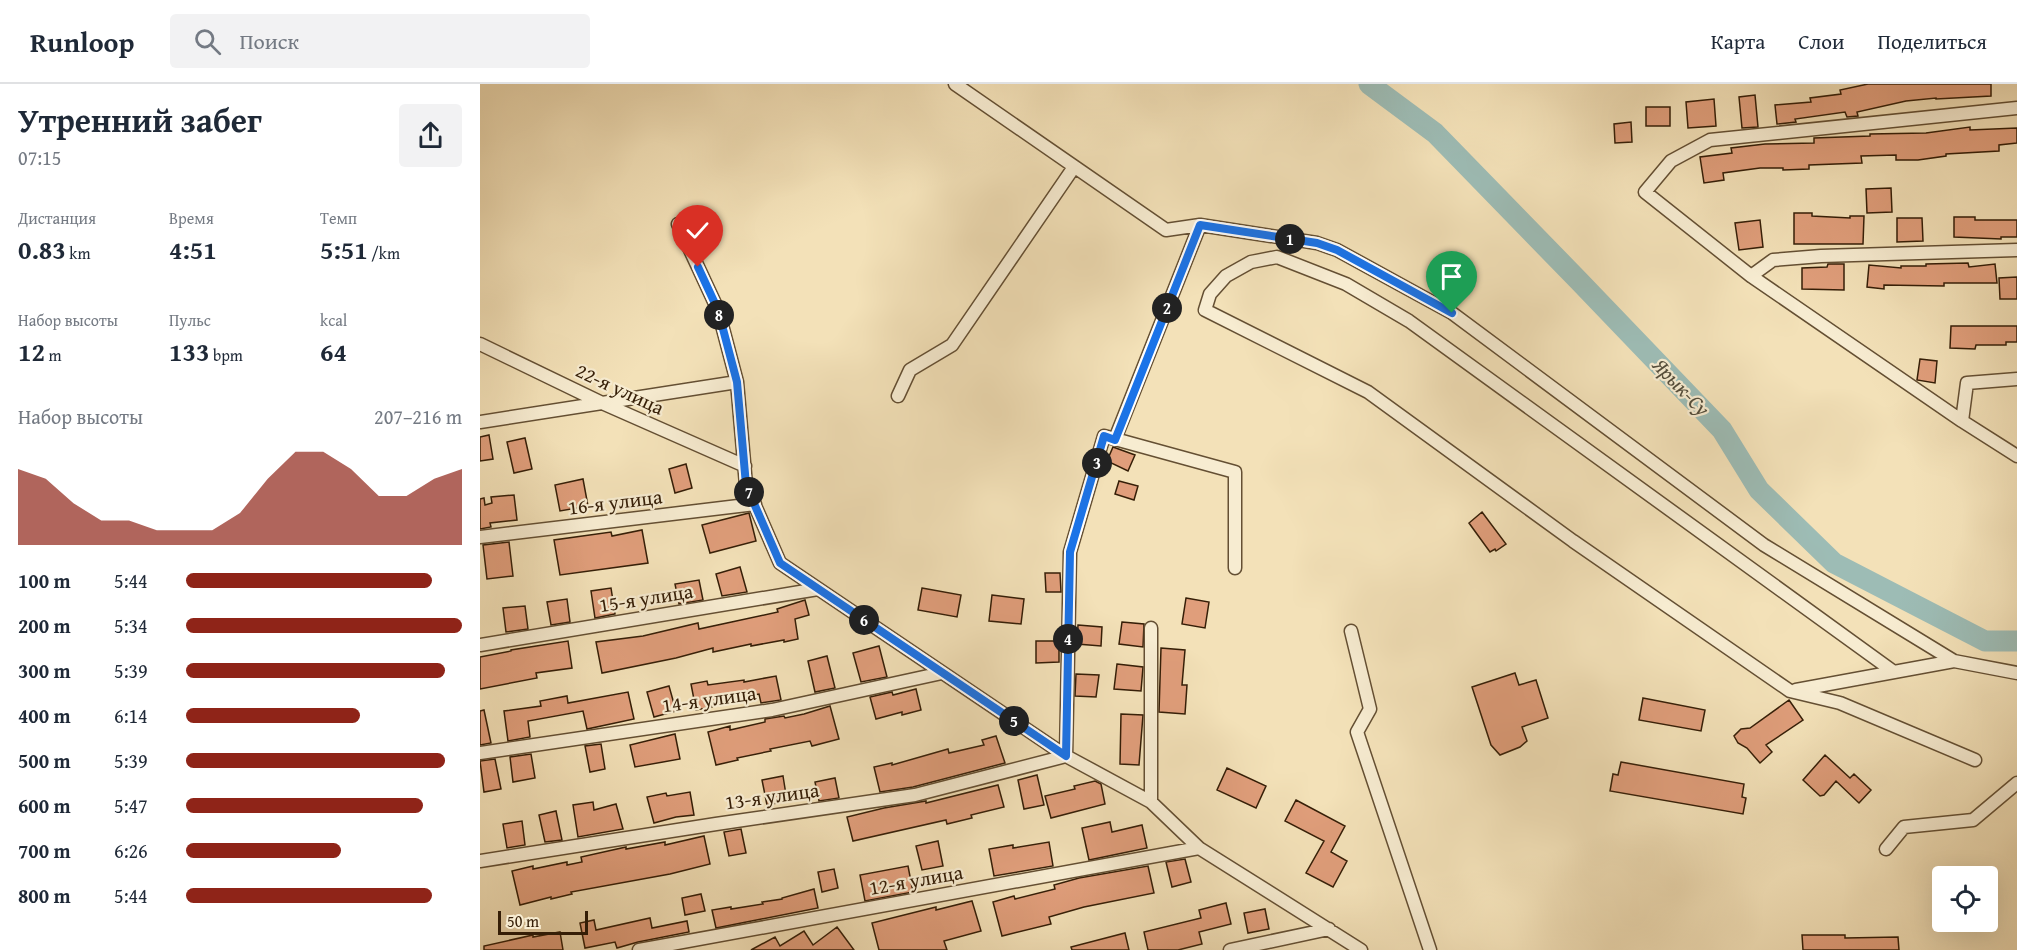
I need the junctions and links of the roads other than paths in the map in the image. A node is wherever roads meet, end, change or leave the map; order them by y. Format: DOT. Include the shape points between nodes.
graph roads {
  1 [pos="955,84"];
  2 [pos="2017,108"];
  3 [pos="1074,167"];
  4 [pos="678,224"];
  5 [pos="1200,225"];
  6 [pos="2017,250"];
  7 [pos="1751,276"];
  8 [pos="480,344"];
  9 [pos="2017,379"];
  10 [pos="737,382"];
  11 [pos="898,396"];
  12 [pos="602,403"];
  13 [pos="1962,421"];
  14 [pos="480,422"];
  15 [pos="1115,440"];
  16 [pos="2017,456"];
  17 [pos="745,466"];
  18 [pos="754,504"];
  19 [pos="480,537"];
  20 [pos="1235,568"];
  21 [pos="818,589"];
  22 [pos="1151,628"];
  23 [pos="1351,631"];
  24 [pos="480,645"];
  25 [pos="1954,661"];
  26 [pos="1894,672"];
  27 [pos="942,673"];
  28 [pos="2017,673"];
  29 [pos="1790,690"];
  30 [pos="480,753"];
  31 [pos="1066,756"];
  32 [pos="1975,760"];
  33 [pos="2017,783"];
  34 [pos="1151,802"];
  35 [pos="1199,848"];
  36 [pos="1886,849"];
  37 [pos="480,861"];
  38 [pos="1329,929"];
  39 [pos="639,950"];
  40 [pos="1230,950"];
  41 [pos="1361,950"];
  42 [pos="1430,950"];
  1 -- 3 [label="street"];
  2 -- 7 [label="street" via="1710,140 1671,161 1645,192"];
  3 -- 5 [label="street" via="1166,230"];
  3 -- 11 [label="street" via="952,345 910,370"];
  4 -- 10 [label="street" via="718,310"];
  5 -- 15 [label="street"];
  5 -- 25 [label="street" via="1317,243 1452,313 1764,545"];
  6 -- 7 [label="street" via="1792,258 1773,260"];
  7 -- 13 [label="street"];
  8 -- 12 [label="street, 22-я улица"];
  9 -- 13 [label="street" via="1967,383"];
  10 -- 12 [label="street"];
  10 -- 17 [label="street"];
  12 -- 14 [label="street"];
  12 -- 17 [label="street, 22-я улица"];
  13 -- 16 [label="street"];
  15 -- 20 [label="street" via="1235,472"];
  15 -- 31 [label="street" via="1104,436 1070,552"];
  17 -- 18 [label="street" via="746,485"];
  18 -- 19 [label="street, 16-я улица"];
  18 -- 21 [label="street" via="780,563"];
  21 -- 24 [label="street, 15-я улица"];
  21 -- 27 [label="street"];
  22 -- 34 [label="street"];
  23 -- 42 [label="street" via="1370,710 1357,732"];
  25 -- 26 [label="street"];
  25 -- 28 [label="street"];
  26 -- 29 [label="street"];
  26 -- 29 [label="street" via="1408,321 1346,284 1277,257 1251,262 1226,276 1210,294 1205,310 1368,392 1573,541"];
  27 -- 30 [label="street, 14-я улица" via="772,710"];
  27 -- 31 [label="street"];
  29 -- 32 [label="street" via="1840,703"];
  31 -- 34 [label="street"];
  31 -- 37 [label="street, 13-я улица" via="915,795"];
  33 -- 36 [label="street" via="1973,820 1904,827"];
  34 -- 35 [label="street"];
  35 -- 38 [label="street"];
  35 -- 39 [label="street, 12-я улица"];
  38 -- 40 [label="street"];
  38 -- 41 [label="street"];
}
